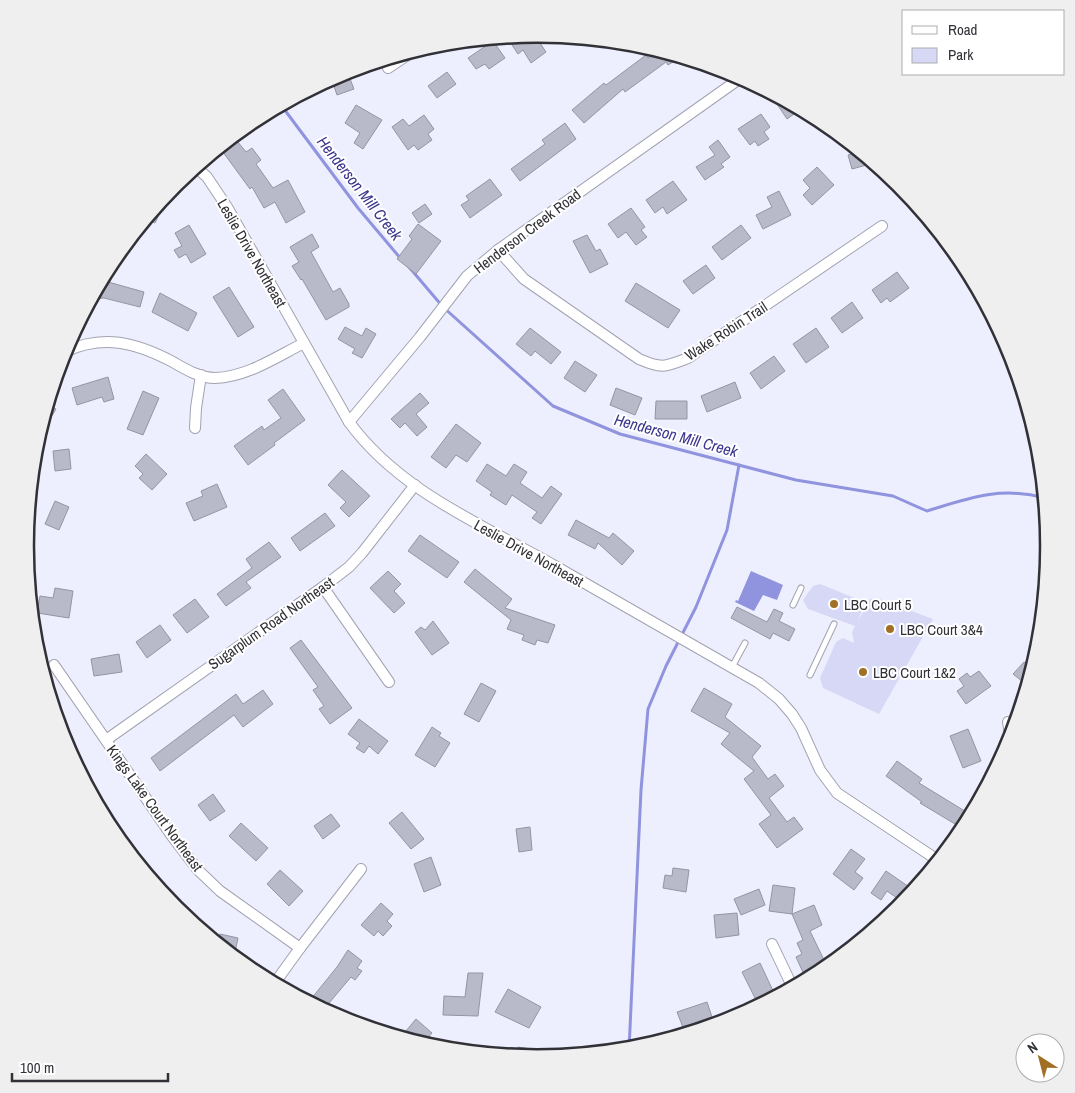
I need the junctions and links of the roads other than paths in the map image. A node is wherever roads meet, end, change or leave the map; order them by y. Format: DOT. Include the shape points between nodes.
graph roads {
  1 [pos="395,64"];
  2 [pos="388,68"];
  3 [pos="734,83"];
  4 [pos="201,172"];
  5 [pos="882,226"];
  6 [pos="498,250"];
  7 [pos="304,343"];
  8 [pos="75,348"];
  9 [pos="200,375"];
  10 [pos="348,422"];
  11 [pos="194,428"];
  12 [pos="415,485"];
  13 [pos="323,588"];
  14 [pos="801,588"];
  15 [pos="793,605"];
  16 [pos="834,624"];
  17 [pos="745,642"];
  18 [pos="54,665"];
  19 [pos="732,668"];
  20 [pos="810,675"];
  21 [pos="389,682"];
  22 [pos="106,740"];
  23 [pos="934,857"];
  24 [pos="361,869"];
  25 [pos="772,944"];
  26 [pos="300,948"];
  27 [pos="278,978"];
  28 [pos="790,982"];
  1 -- 2 [label="street"];
  3 -- 6 [label="street, Henderson Creek Road"];
  4 -- 7 [label="street, Leslie Drive Northeast" via="227,207"];
  5 -- 6 [label="street, Wake Robin Trail" via="688,358 666,367 639,359 524,279"];
  6 -- 10 [label="street, Henderson Creek Road" via="467,276"];
  7 -- 9 [label="street" via="244,373 214,378"];
  7 -- 10 [label="street, Leslie Drive Northeast"];
  8 -- 9 [label="street" via="87,343 126,343"];
  9 -- 11 [label="street"];
  10 -- 12 [label="street, Leslie Drive Northeast" via="379,456"];
  12 -- 13 [label="street, Sugarplum Road Northeast" via="362,553"];
  12 -- 19 [label="street, Leslie Drive Northeast" via="470,521"];
  13 -- 21 [label="street"];
  13 -- 22 [label="street, Sugarplum Road Northeast"];
  14 -- 15 [label="lane"];
  16 -- 20 [label="lane"];
  17 -- 19 [label="lane"];
  18 -- 22 [label="street, Kings Lake Court Northeast"];
  19 -- 23 [label="street, Leslie Drive Northeast" via="759,683 792,714 820,770 837,793"];
  22 -- 26 [label="street, Kings Lake Court Northeast" via="198,870 220,891"];
  24 -- 26 [label="street"];
  25 -- 28 [label="street"];
  26 -- 27 [label="street"];
}
